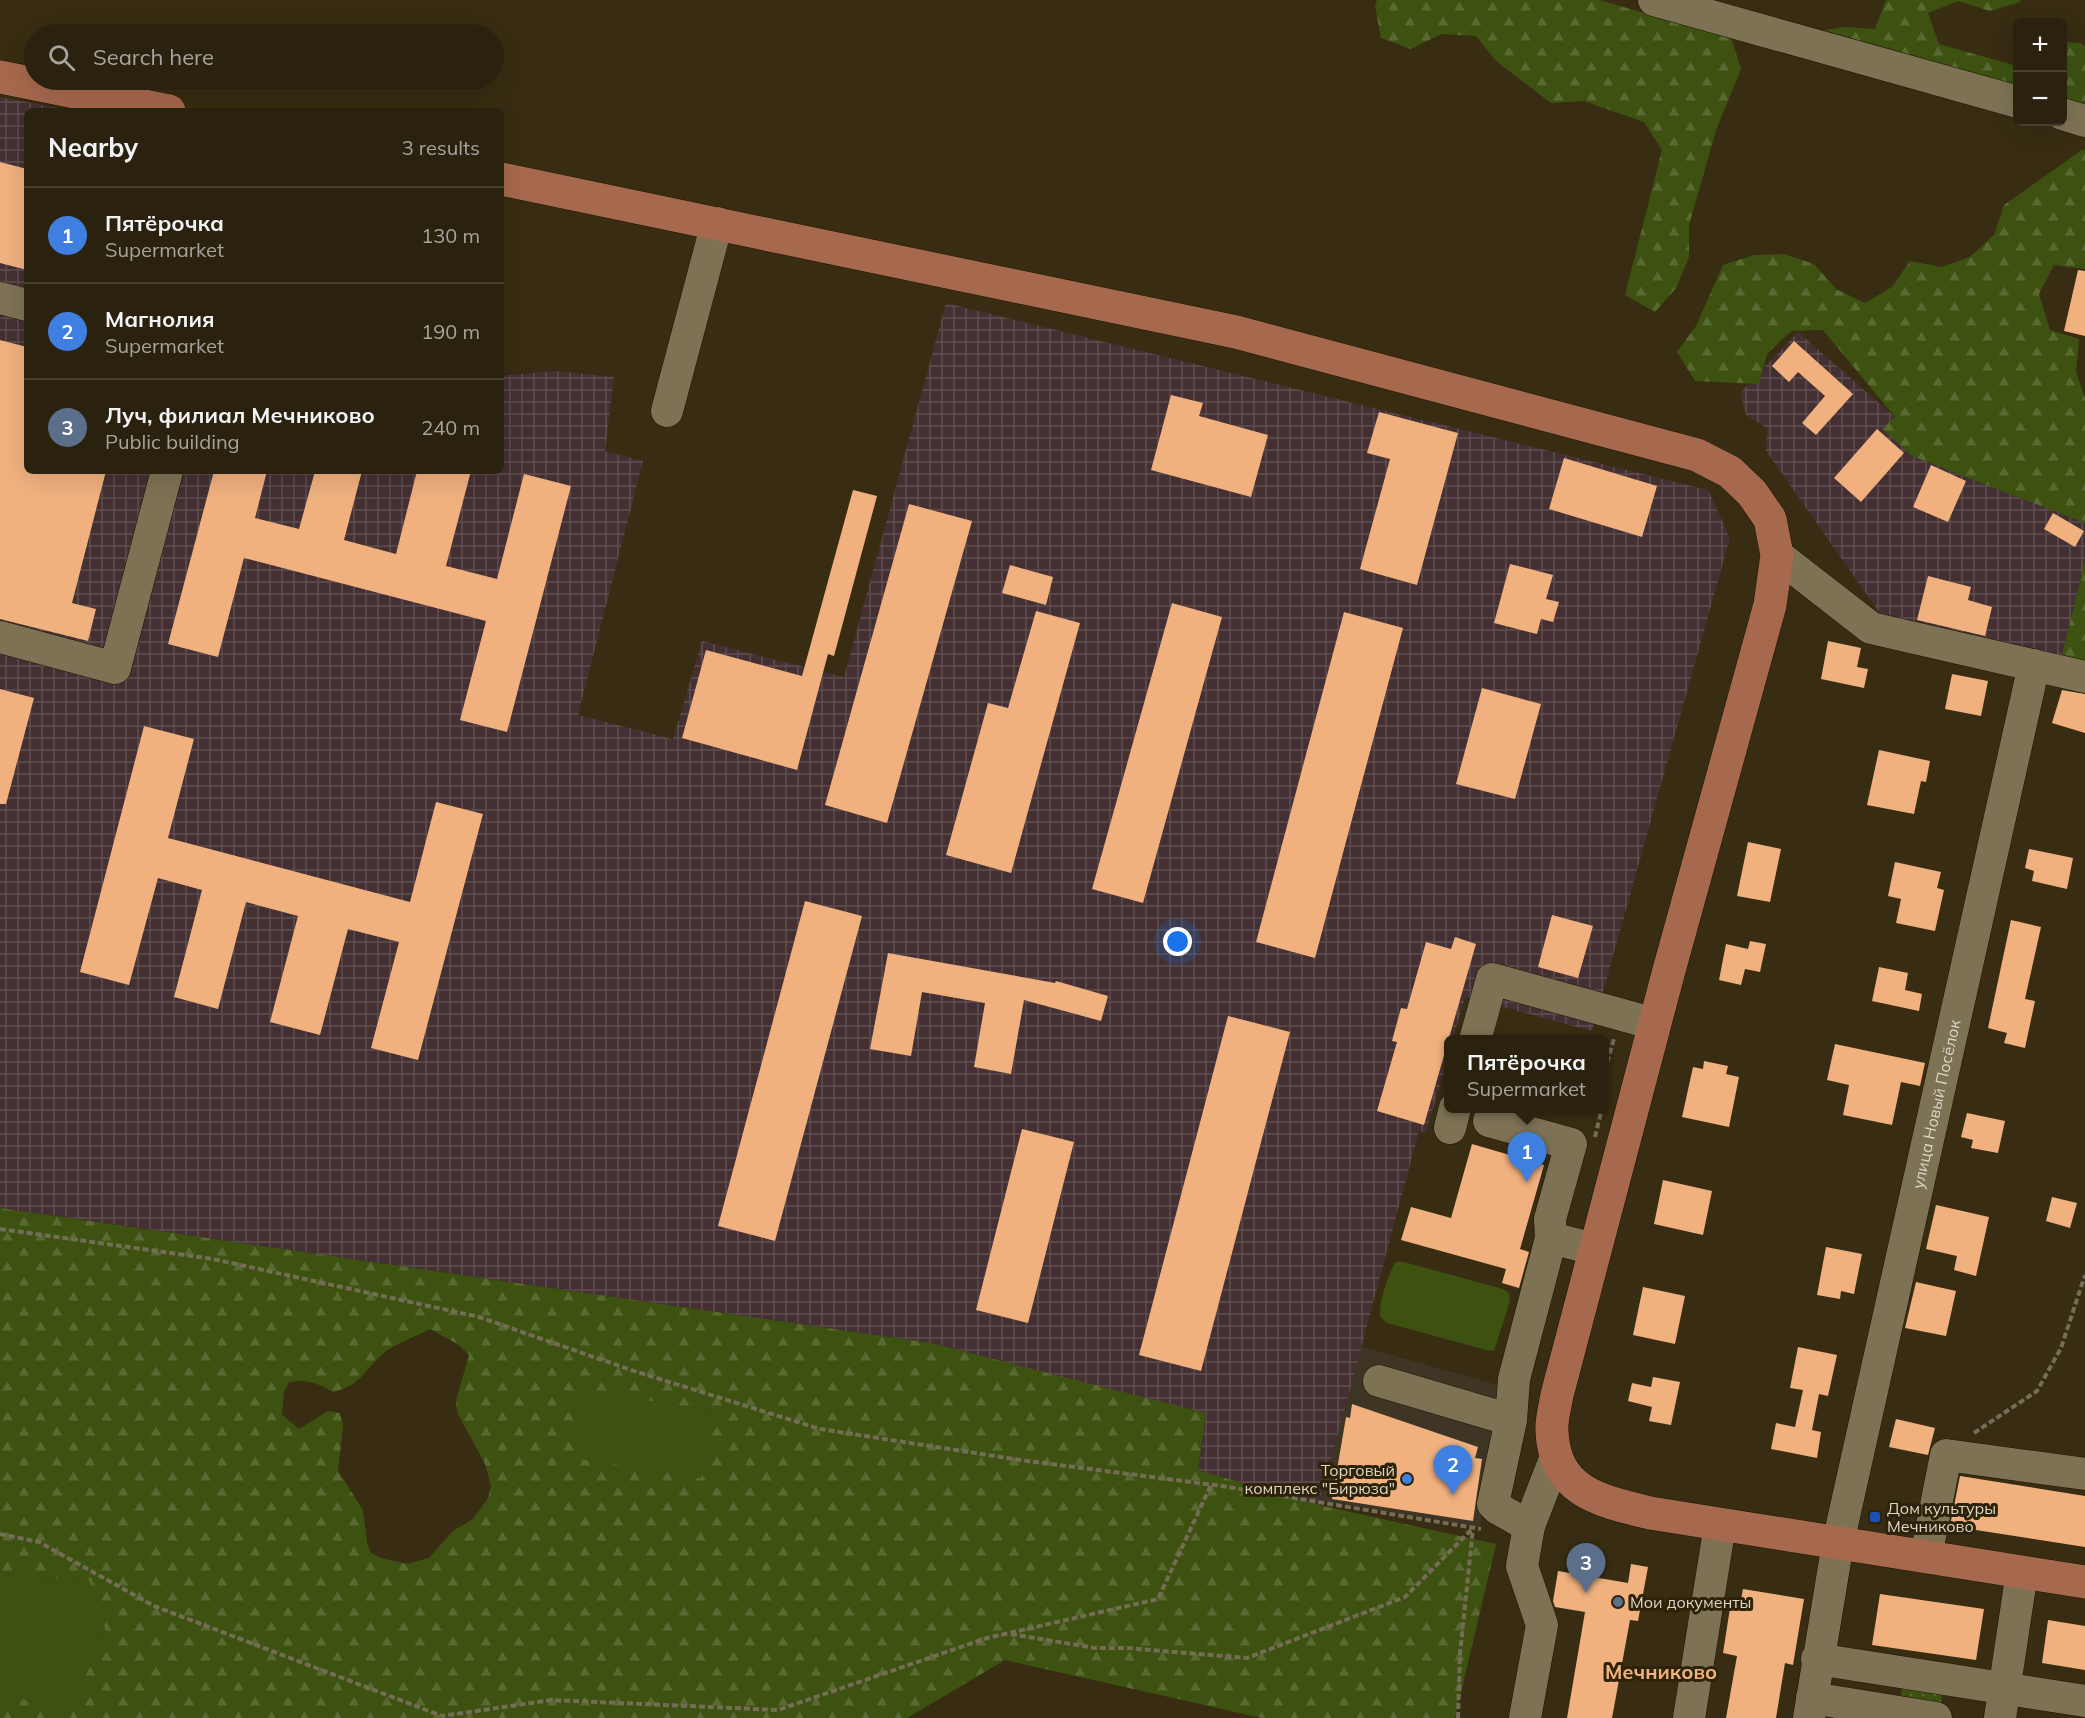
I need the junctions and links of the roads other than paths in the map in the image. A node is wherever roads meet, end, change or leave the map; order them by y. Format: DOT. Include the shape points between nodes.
graph roads {
  1 [pos="1654,0"];
  2 [pos="0,77"];
  3 [pos="24,82"];
  4 [pos="65,90"];
  5 [pos="2013,101"];
  6 [pos="154,108"];
  7 [pos="2067,115"];
  8 [pos="2085,120"];
  9 [pos="504,180"];
  10 [pos="717,223"];
  11 [pos="0,298"];
  12 [pos="24,304"];
  13 [pos="667,411"];
  14 [pos="166,474"];
  15 [pos="1777,555"];
  16 [pos="0,637"];
  17 [pos="2034,664"];
  18 [pos="2085,677"];
  19 [pos="1655,1024"];
  20 [pos="1476,1035"];
  21 [pos="1489,1121"];
  22 [pos="1551,1238"];
  23 [pos="1594,1249"];
  24 [pos="1379,1381"];
  25 [pos="1511,1420"];
  26 [pos="1555,1459"];
  27 [pos="2085,1474"];
  28 [pos="1519,1521"];
  29 [pos="1720,1525"];
  30 [pos="1838,1543"];
  31 [pos="1926,1556"];
  32 [pos="2022,1572"];
  33 [pos="2085,1581"];
  34 [pos="1817,1659"];
  35 [pos="2085,1701"];
  36 [pos="2002,1703"];
  37 [pos="1810,1708"];
  38 [pos="1525,1718"];
  39 [pos="1689,1718"];
  40 [pos="1936,1718"];
  1 -- 5 [label="street"];
  2 -- 3 [label="main road"];
  4 -- 6 [label="main road"];
  7 -- 8 [label="street"];
  9 -- 10 [label="main road"];
  10 -- 13 [label="street"];
  10 -- 15 [label="main road" via="1236,332 1697,455 1730,472 1752,493 1770,519"];
  11 -- 12 [label="street"];
  14 -- 16 [label="street" via="115,668"];
  15 -- 17 [label="street" via="1871,628"];
  15 -- 19 [label="main road" via="1770,605"];
  17 -- 18 [label="street"];
  17 -- 30 [label="street, улица Новый Посёлок"];
  19 -- 20 [label="street" via="1491,979"];
  19 -- 23 [label="main road"];
  21 -- 22 [label="street" via="1571,1144 1550,1219"];
  22 -- 23 [label="street"];
  22 -- 25 [label="street" via="1514,1379"];
  23 -- 26 [label="main road" via="1557,1395 1551,1430"];
  24 -- 25 [label="street"];
  25 -- 28 [label="street" via="1493,1504"];
  26 -- 28 [label="street"];
  26 -- 29 [label="main road" via="1564,1474 1584,1492 1611,1504"];
  27 -- 31 [label="street" via="1946,1455"];
  28 -- 38 [label="street" via="1522,1566 1542,1625"];
  29 -- 30 [label="main road"];
  29 -- 39 [label="street"];
  30 -- 31 [label="main road"];
  30 -- 34 [label="street, улица Новый Посёлок"];
  31 -- 32 [label="main road"];
  32 -- 33 [label="main road"];
  32 -- 36 [label="street"];
  34 -- 36 [label="street"];
  34 -- 37 [label="street, улица Новый Посёлок"];
  35 -- 36 [label="street"];
  37 -- 40 [label="street"];
}
